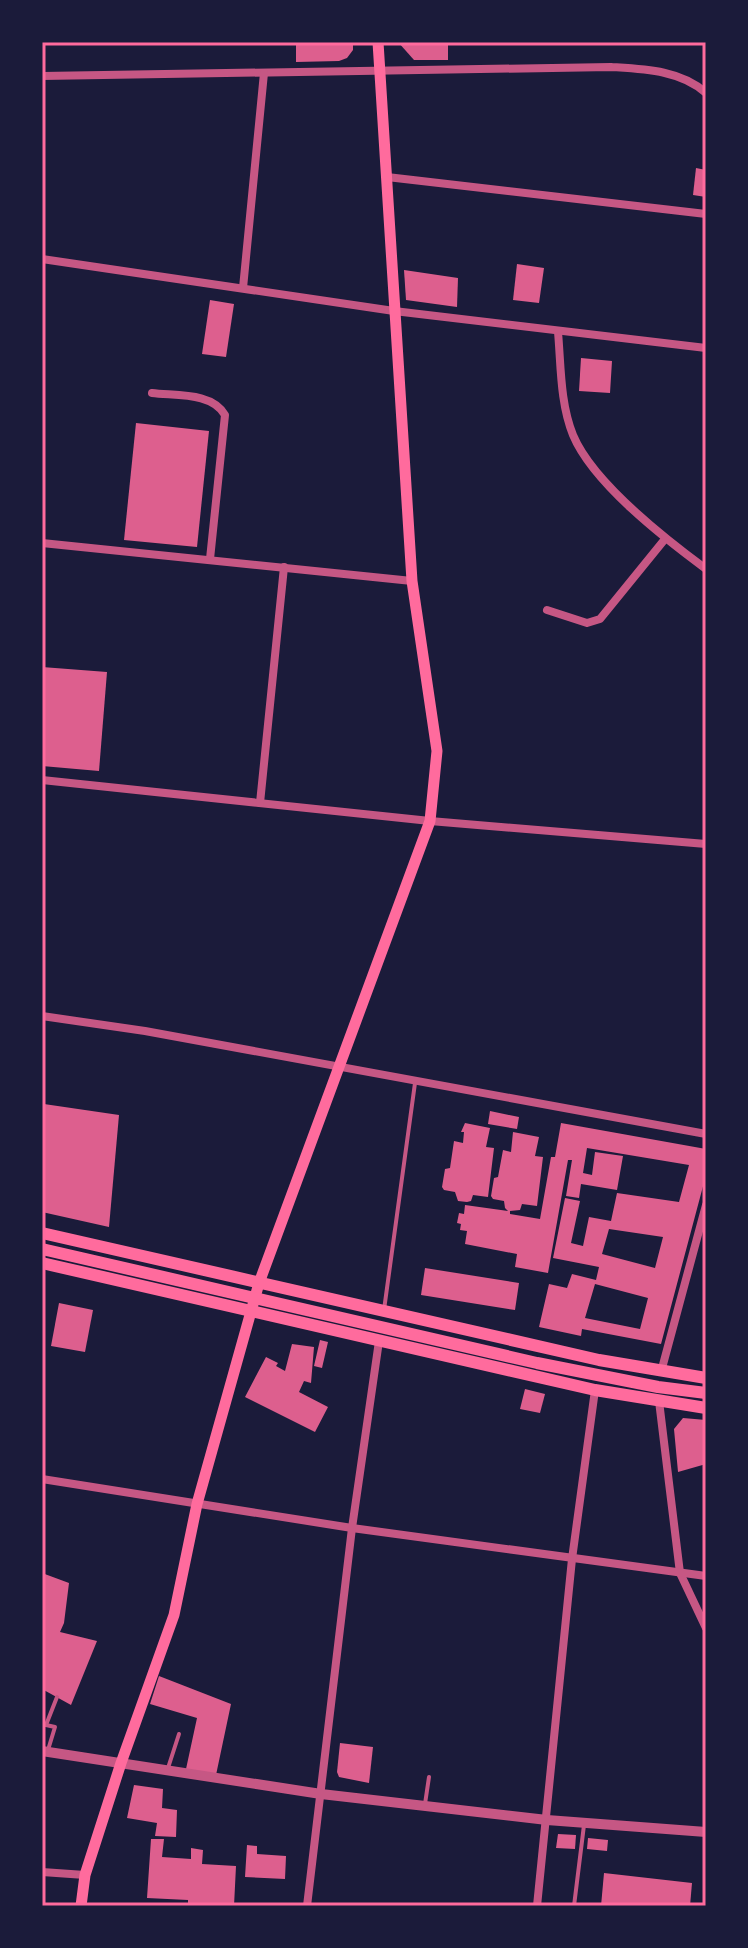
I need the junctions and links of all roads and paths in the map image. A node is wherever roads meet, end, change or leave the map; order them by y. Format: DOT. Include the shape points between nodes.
graph roads {
  1 [pos="378,42"];
  2 [pos="380,72"];
  3 [pos="264,73"];
  4 [pos="42,76"];
  5 [pos="706,93"];
  6 [pos="387,177"];
  7 [pos="706,214"];
  8 [pos="42,259"];
  9 [pos="243,288"];
  10 [pos="394,311"];
  11 [pos="558,332"];
  12 [pos="706,348"];
  13 [pos="152,393"];
  14 [pos="665,539"];
  15 [pos="42,543"];
  16 [pos="210,559"];
  17 [pos="284,567"];
  18 [pos="706,569"];
  19 [pos="412,581"];
  20 [pos="547,610"];
  21 [pos="42,780"];
  22 [pos="260,803"];
  23 [pos="430,821"];
  24 [pos="706,844"];
  25 [pos="42,1016"];
  26 [pos="341,1067"];
  27 [pos="415,1083"];
  28 [pos="706,1134"];
  29 [pos="706,1205"];
  30 [pos="42,1233"];
  31 [pos="42,1249"];
  32 [pos="42,1263"];
  33 [pos="259,1283"];
  34 [pos="254,1298"];
  35 [pos="250,1311"];
  36 [pos="384,1311"];
  37 [pos="379,1341"];
  38 [pos="661,1372"];
  39 [pos="706,1378"];
  40 [pos="595,1390"];
  41 [pos="706,1393"];
  42 [pos="659,1401"];
  43 [pos="706,1408"];
  44 [pos="42,1479"];
  45 [pos="197,1504"];
  46 [pos="352,1528"];
  47 [pos="572,1559"];
  48 [pos="680,1573"];
  49 [pos="706,1576"];
  50 [pos="706,1628"];
  51 [pos="57,1697"];
  52 [pos="44,1725"];
  53 [pos="179,1734"];
  54 [pos="45,1751"];
  55 [pos="121,1763"];
  56 [pos="167,1770"];
  57 [pos="429,1777"];
  58 [pos="321,1794"];
  59 [pos="424,1806"];
  60 [pos="547,1820"];
  61 [pos="584,1823"];
  62 [pos="706,1832"];
  63 [pos="42,1872"];
  64 [pos="85,1875"];
  65 [pos="81,1906"];
  66 [pos="307,1906"];
  67 [pos="537,1906"];
  68 [pos="574,1906"];
  1 -- 2 [label="main road"];
  2 -- 3 [label="street"];
  2 -- 5 [label="street" via="611,67 671,74"];
  2 -- 6 [label="main road"];
  3 -- 4 [label="street"];
  3 -- 9 [label="street"];
  6 -- 7 [label="street"];
  6 -- 10 [label="main road"];
  8 -- 9 [label="street"];
  9 -- 10 [label="street"];
  10 -- 11 [label="street"];
  10 -- 19 [label="main road"];
  11 -- 12 [label="street"];
  11 -- 14 [label="street" via="574,437 602,478"];
  13 -- 16 [label="street" via="209,400 225,415"];
  14 -- 18 [label="street"];
  14 -- 20 [label="street" via="600,619 587,623"];
  15 -- 16 [label="street"];
  16 -- 17 [label="street"];
  17 -- 19 [label="street"];
  17 -- 22 [label="street"];
  19 -- 23 [label="main road" via="437,751"];
  21 -- 22 [label="street"];
  22 -- 23 [label="street"];
  23 -- 24 [label="street"];
  23 -- 26 [label="main road"];
  25 -- 26 [label="street"];
  26 -- 27 [label="street"];
  26 -- 33 [label="main road"];
  27 -- 28 [label="street"];
  27 -- 36 [label="lane"];
  29 -- 38 [label="street"];
  30 -- 33 [label="main road"];
  31 -- 34 [label="main road"];
  32 -- 35 [label="main road"];
  33 -- 34 [label="main road"];
  33 -- 36 [label="main road"];
  34 -- 35 [label="main road"];
  34 -- 41 [label="main road" via="537,1363"];
  35 -- 37 [label="main road"];
  35 -- 45 [label="main road"];
  36 -- 38 [label="main road"];
  37 -- 40 [label="main road"];
  37 -- 46 [label="street"];
  38 -- 39 [label="main road"];
  40 -- 42 [label="main road"];
  40 -- 47 [label="street"];
  42 -- 43 [label="main road"];
  42 -- 48 [label="street"];
  44 -- 45 [label="street"];
  45 -- 46 [label="street"];
  45 -- 55 [label="main road" via="174,1615"];
  46 -- 47 [label="street"];
  46 -- 58 [label="street"];
  47 -- 48 [label="street"];
  47 -- 60 [label="street"];
  48 -- 49 [label="street"];
  48 -- 50 [label="street"];
  51 -- 52 [label="lane"];
  52 -- 54 [label="lane" via="55,1727"];
  53 -- 56 [label="lane"];
  54 -- 55 [label="street"];
  55 -- 56 [label="street"];
  55 -- 64 [label="main road"];
  56 -- 58 [label="street"];
  57 -- 59 [label="lane"];
  58 -- 59 [label="street"];
  58 -- 66 [label="street"];
  59 -- 60 [label="street"];
  60 -- 61 [label="street"];
  60 -- 67 [label="street"];
  61 -- 62 [label="street"];
  61 -- 68 [label="lane"];
  63 -- 64 [label="street"];
  64 -- 65 [label="main road"];
}
